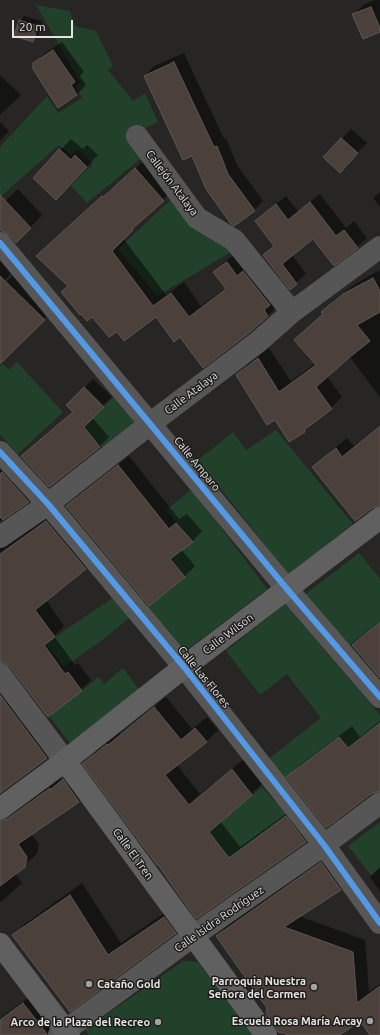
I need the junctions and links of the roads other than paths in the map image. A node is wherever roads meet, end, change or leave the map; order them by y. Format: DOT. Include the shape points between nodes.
graph roads {
  1 [pos="137,136"];
  2 [pos="0,243"];
  3 [pos="380,247"];
  4 [pos="292,312"];
  5 [pos="151,423"];
  6 [pos="0,452"];
  7 [pos="48,504"];
  8 [pos="380,518"];
  9 [pos="0,537"];
  10 [pos="287,589"];
  11 [pos="184,667"];
  12 [pos="0,674"];
  13 [pos="380,697"];
  14 [pos="65,761"];
  15 [pos="380,803"];
  16 [pos="0,809"];
  17 [pos="324,845"];
  18 [pos="380,923"];
  19 [pos="193,936"];
  20 [pos="0,944"];
  21 [pos="65,1033"];
  22 [pos="266,1035"];
  1 -- 4 [label="street, Callejón Atalaya" via="197,218 234,240"];
  2 -- 5 [label="street, Calle Amparo"];
  3 -- 4 [label="street, Calle Atalaya"];
  4 -- 5 [label="street, Calle Atalaya" via="258,342"];
  5 -- 7 [label="street, Calle Atalaya"];
  5 -- 10 [label="street, Calle Amparo"];
  6 -- 7 [label="street, Calle Las Flores"];
  7 -- 9 [label="street, Calle Atalaya"];
  7 -- 11 [label="street, Calle Las Flores"];
  8 -- 10 [label="main road, Calle Wilson"];
  10 -- 11 [label="main road, Calle Wilson"];
  10 -- 13 [label="street, Calle Amparo"];
  11 -- 14 [label="main road, Calle Wilson"];
  11 -- 17 [label="street, Calle Las Flores"];
  12 -- 14 [label="street, Calle El Tren"];
  14 -- 16 [label="main road, Calle Wilson"];
  14 -- 19 [label="main road, Calle El Tren"];
  15 -- 17 [label="street, Calle Isidra Rodríguez"];
  17 -- 18 [label="street, Calle Las Flores"];
  17 -- 19 [label="street, Calle Isidra Rodríguez"];
  19 -- 21 [label="street, Calle Isidra Rodríguez"];
  19 -- 22 [label="main road, Calle El Tren"];
  20 -- 21 [label="main road"];
}
